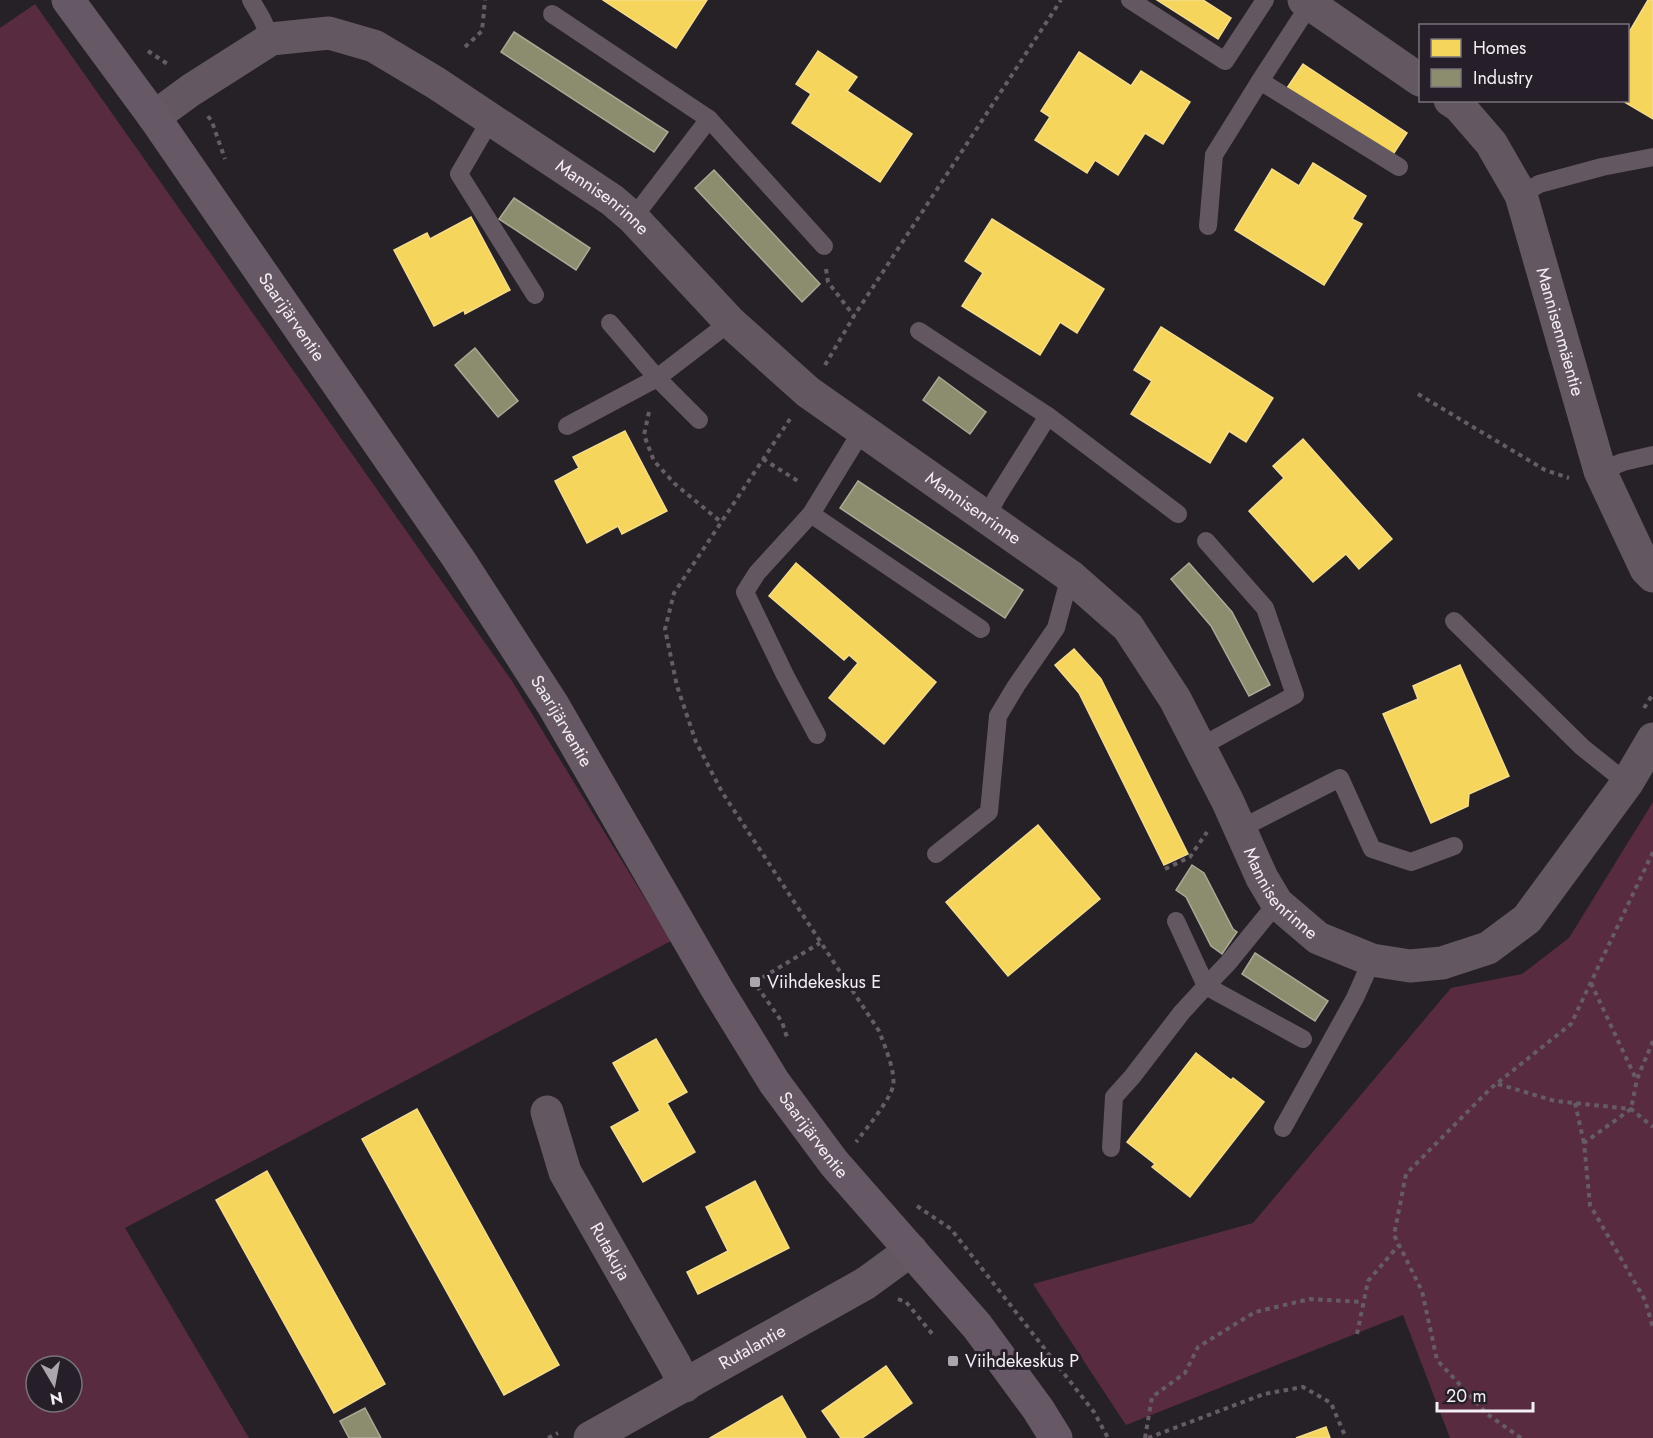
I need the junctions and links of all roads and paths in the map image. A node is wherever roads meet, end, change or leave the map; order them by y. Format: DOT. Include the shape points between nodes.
graph roads {
  1 [pos="68,0"];
  2 [pos="251,0"];
  3 [pos="485,0"];
  4 [pos="1061,0"];
  5 [pos="1130,0"];
  6 [pos="1265,0"];
  7 [pos="1307,2"];
  8 [pos="552,14"];
  9 [pos="271,39"];
  10 [pos="465,46"];
  11 [pos="1419,79"];
  12 [pos="1260,81"];
  13 [pos="1453,102"];
  14 [pos="154,117"];
  15 [pos="709,118"];
  16 [pos="491,119"];
  17 [pos="1653,157"];
  18 [pos="1399,167"];
  19 [pos="1521,195"];
  20 [pos="633,218"];
  21 [pos="1208,226"];
  22 [pos="824,246"];
  23 [pos="535,295"];
  24 [pos="854,316"];
  25 [pos="730,322"];
  26 [pos="610,324"];
  27 [pos="919,331"];
  28 [pos="657,378"];
  29 [pos="808,392"];
  30 [pos="1418,394"];
  31 [pos="1048,416"];
  32 [pos="699,420"];
  33 [pos="567,426"];
  34 [pos="863,429"];
  35 [pos="1653,454"];
  36 [pos="763,459"];
  37 [pos="1600,471"];
  38 [pos="822,496"];
  39 [pos="811,514"];
  40 [pos="1178,514"];
  41 [pos="987,516"];
  42 [pos="722,522"];
  43 [pos="1206,541"];
  44 [pos="1070,576"];
  45 [pos="1653,576"];
  46 [pos="1454,621"];
  47 [pos="981,629"];
  48 [pos="817,735"];
  49 [pos="1653,739"];
  50 [pos="1200,747"];
  51 [pos="1627,783"];
  52 [pos="1240,829"];
  53 [pos="1454,846"];
  54 [pos="1653,852"];
  55 [pos="936,854"];
  56 [pos="1190,857"];
  57 [pos="1165,869"];
  58 [pos="1278,903"];
  59 [pos="1176,921"];
  60 [pos="820,943"];
  61 [pos="1372,960"];
  62 [pos="755,982"];
  63 [pos="1591,983"];
  64 [pos="1206,986"];
  65 [pos="1303,1039"];
  66 [pos="1653,1041"];
  67 [pos="1637,1079"];
  68 [pos="1497,1083"];
  69 [pos="1574,1103"];
  70 [pos="1631,1109"];
  71 [pos="547,1112"];
  72 [pos="1653,1127"];
  73 [pos="1283,1128"];
  74 [pos="1584,1143"];
  75 [pos="1111,1148"];
  76 [pos="834,1163"];
  77 [pos="909,1200"];
  78 [pos="1399,1245"];
  79 [pos="911,1250"];
  80 [pos="1364,1302"];
  81 [pos="1653,1328"];
  82 [pos="1357,1334"];
  83 [pos="685,1386"];
  84 [pos="590,1438"];
  85 [pos="1056,1438"];
  86 [pos="1108,1438"];
  87 [pos="1147,1438"];
  88 [pos="1346,1438"];
  89 [pos="1521,1438"];
  1 -- 14 [label="main road, Saarijärventie"];
  2 -- 9 [label="lane"];
  3 -- 10 [label="path" via="482,31"];
  4 -- 24 [label="path"];
  5 -- 6 [label="lane" via="1225,61"];
  7 -- 11 [label="street"];
  7 -- 12 [label="lane"];
  8 -- 15 [label="lane"];
  9 -- 14 [label="street, Mannisenrinne"];
  9 -- 16 [label="street, Mannisenrinne" via="329,33 374,46"];
  12 -- 18 [label="lane"];
  12 -- 21 [label="lane" via="1214,155"];
  13 -- 19 [label="street, Mannisenmäentie" via="1491,143"];
  14 -- 76 [label="main road, Saarijärventie" via="458,558 553,705 774,1082"];
  15 -- 20 [label="lane"];
  15 -- 22 [label="lane"];
  16 -- 20 [label="street, Mannisenrinne"];
  16 -- 23 [label="lane" via="459,174"];
  17 -- 19 [label="lane" via="1539,184"];
  19 -- 37 [label="street, Mannisenmäentie"];
  20 -- 25 [label="street, Mannisenrinne"];
  22 -- 24 [label="path" via="828,282"];
  24 -- 29 [label="path"];
  25 -- 28 [label="lane"];
  25 -- 29 [label="street, Mannisenrinne"];
  26 -- 28 [label="lane"];
  27 -- 31 [label="lane"];
  28 -- 32 [label="lane"];
  28 -- 33 [label="lane"];
  28 -- 42 [label="path" via="644,435 654,462"];
  29 -- 34 [label="street, Mannisenrinne"];
  29 -- 36 [label="path"];
  30 -- 37 [label="path" via="1545,470 1576,480"];
  31 -- 40 [label="lane"];
  31 -- 41 [label="lane"];
  34 -- 38 [label="lane"];
  34 -- 41 [label="street, Mannisenrinne"];
  35 -- 37 [label="lane"];
  36 -- 38 [label="path"];
  36 -- 42 [label="path"];
  37 -- 45 [label="street, Mannisenmäentie" via="1646,569"];
  38 -- 39 [label="lane"];
  39 -- 47 [label="lane"];
  39 -- 48 [label="lane" via="757,573 745,592"];
  41 -- 44 [label="street, Mannisenrinne"];
  42 -- 60 [label="path" via="674,593 665,629 677,686 696,742 723,792"];
  43 -- 50 [label="lane" via="1266,608 1295,695"];
  44 -- 50 [label="street, Mannisenrinne" via="1128,627 1175,699"];
  44 -- 55 [label="lane" via="1056,628 998,716 989,812"];
  46 -- 51 [label="lane" via="1582,747"];
  49 -- 51 [label="street, Mannisenrinne"];
  50 -- 52 [label="street, Mannisenrinne"];
  51 -- 61 [label="street, Mannisenrinne" via="1527,919 1488,948 1442,963 1410,966"];
  52 -- 53 [label="lane" via="1341,778 1372,849 1411,862"];
  52 -- 58 [label="street, Mannisenrinne"];
  54 -- 63 [label="path"];
  56 -- 57 [label="path"];
  58 -- 61 [label="street, Mannisenrinne" via="1318,938"];
  58 -- 64 [label="lane"];
  59 -- 64 [label="lane"];
  60 -- 62 [label="path"];
  60 -- 76 [label="path" via="879,1031 893,1086 853,1146"];
  61 -- 73 [label="lane"];
  63 -- 67 [label="path"];
  63 -- 68 [label="path" via="1571,1024"];
  64 -- 65 [label="lane"];
  64 -- 75 [label="lane" via="1114,1097"];
  66 -- 67 [label="path"];
  67 -- 70 [label="path"];
  68 -- 69 [label="path"];
  68 -- 78 [label="path" via="1406,1174 1394,1235"];
  69 -- 70 [label="path"];
  69 -- 74 [label="path"];
  70 -- 72 [label="path"];
  70 -- 74 [label="path"];
  71 -- 83 [label="street, Rutakuja" via="565,1172"];
  74 -- 81 [label="path" via="1590,1205 1645,1300"];
  76 -- 79 [label="main road, Saarijärventie"];
  77 -- 86 [label="path" via="951,1229 1094,1412"];
  78 -- 80 [label="path" via="1368,1281"];
  78 -- 89 [label="path" via="1422,1292 1437,1360 1487,1414"];
  79 -- 83 [label="street, Rutalantie" via="866,1283"];
  79 -- 85 [label="main road, Saarijärventie" via="978,1326"];
  80 -- 82 [label="path"];
  80 -- 87 [label="path" via="1310,1299 1255,1312 1198,1347 1185,1373 1152,1397"];
  83 -- 84 [label="street, Rutalantie"];
  87 -- 88 [label="path" via="1264,1394 1303,1387 1331,1403"];
}
